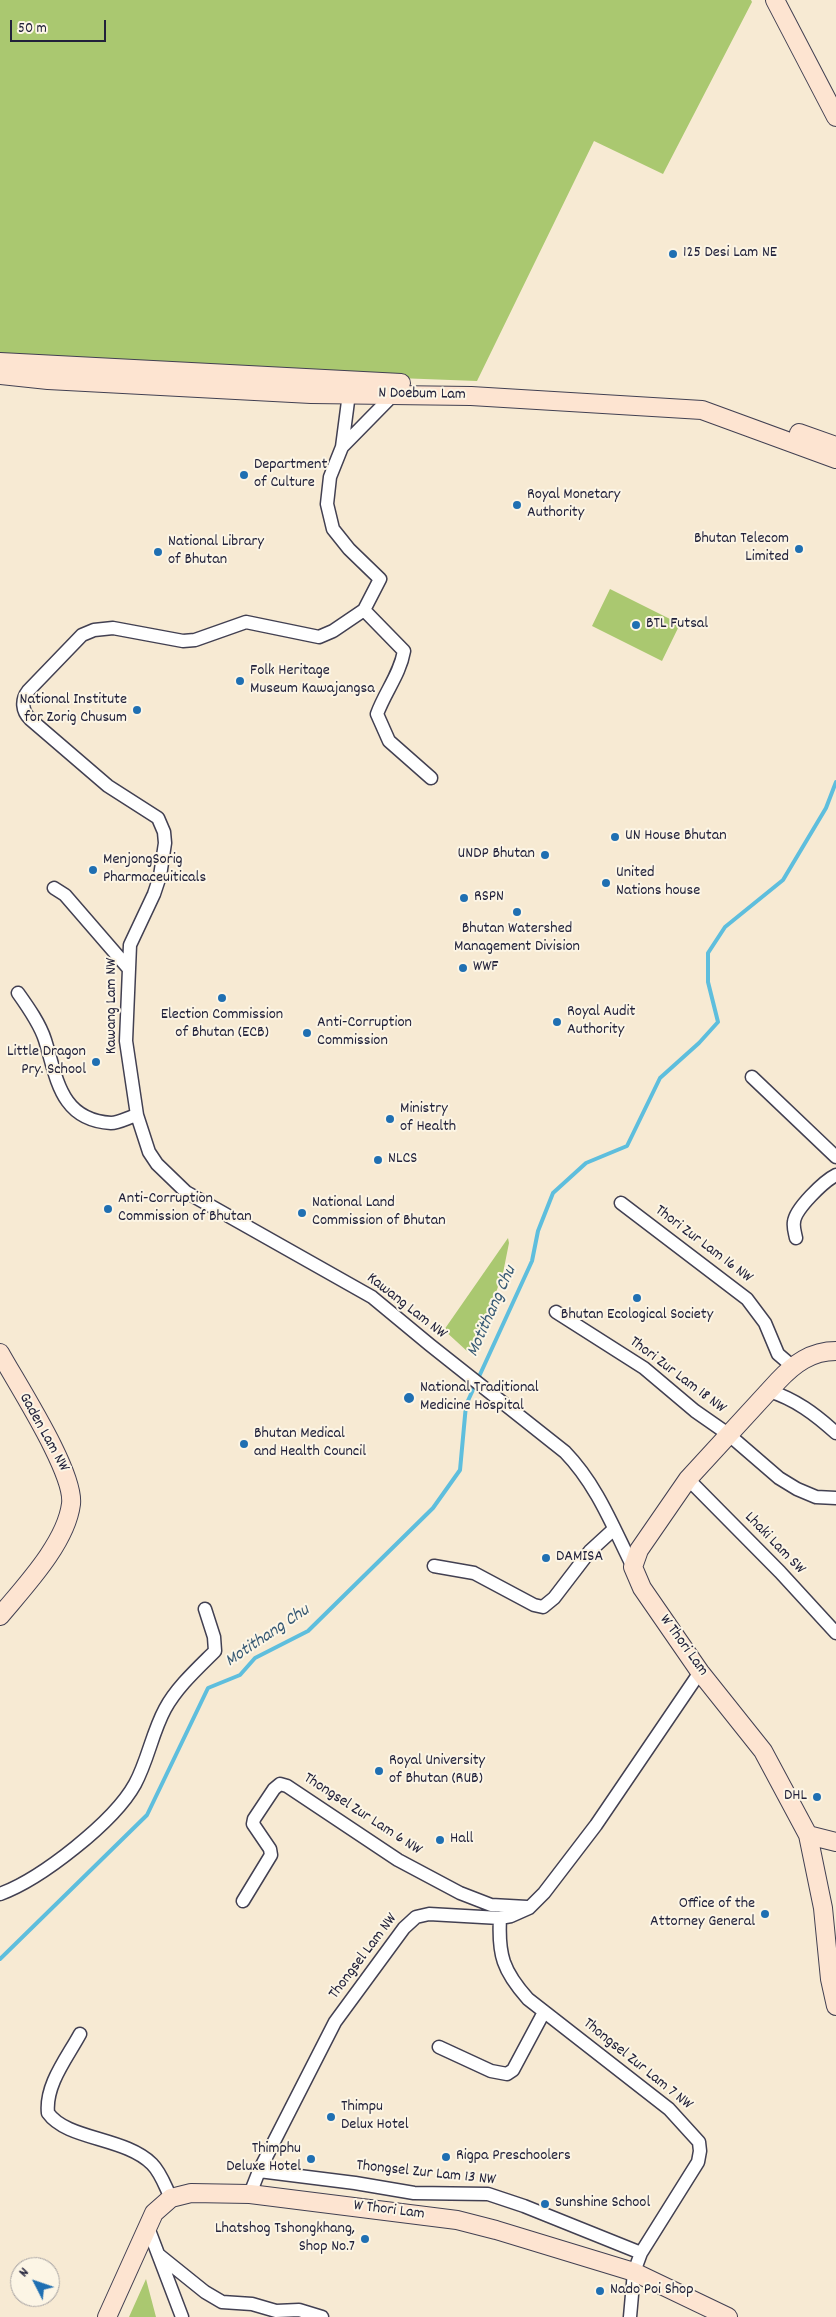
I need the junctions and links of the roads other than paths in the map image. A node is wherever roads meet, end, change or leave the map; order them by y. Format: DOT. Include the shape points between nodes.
graph roads {
  1 [pos="774,0"];
  2 [pos="836,117"];
  3 [pos="0,362"];
  4 [pos="0,375"];
  5 [pos="350,388"];
  6 [pos="397,388"];
  7 [pos="836,446"];
  8 [pos="342,447"];
  9 [pos="836,459"];
  10 [pos="364,610"];
  11 [pos="430,778"];
  12 [pos="54,888"];
  13 [pos="129,969"];
  14 [pos="18,993"];
  15 [pos="752,1077"];
  16 [pos="137,1115"];
  17 [pos="836,1157"];
  18 [pos="836,1176"];
  19 [pos="621,1203"];
  20 [pos="796,1238"];
  21 [pos="556,1312"];
  22 [pos="836,1352"];
  23 [pos="0,1353"];
  24 [pos="792,1366"];
  25 [pos="769,1391"];
  26 [pos="836,1432"];
  27 [pos="728,1434"];
  28 [pos="688,1479"];
  29 [pos="836,1498"];
  30 [pos="614,1529"];
  31 [pos="434,1566"];
  32 [pos="633,1567"];
  33 [pos="205,1609"];
  34 [pos="0,1616"];
  35 [pos="836,1632"];
  36 [pos="700,1672"];
  37 [pos="808,1835"];
  38 [pos="836,1842"];
  39 [pos="0,1894"];
  40 [pos="243,1901"];
  41 [pos="528,1908"];
  42 [pos="500,1918"];
  43 [pos="836,2006"];
  44 [pos="544,2012"];
  45 [pos="80,2034"];
  46 [pos="439,2047"];
  47 [pos="259,2172"];
  48 [pos="250,2194"];
  49 [pos="171,2198"];
  50 [pos="147,2225"];
  51 [pos="641,2253"];
  52 [pos="159,2255"];
  53 [pos="634,2272"];
  54 [pos="107,2317"];
  55 [pos="182,2317"];
  56 [pos="322,2317"];
  57 [pos="630,2317"];
  58 [pos="728,2317"];
  1 -- 2 [label="main road"];
  3 -- 5 [label="main road, N Doebum Lam" via="200,371"];
  4 -- 5 [label="main road, N Doebum Lam" via="48,380"];
  5 -- 6 [label="main road, N Doebum Lam"];
  5 -- 8 [label="street"];
  6 -- 7 [label="main road, N Doebum Lam" via="701,398"];
  6 -- 8 [label="street"];
  6 -- 9 [label="main road, N Doebum Lam" via="702,410"];
  8 -- 10 [label="street, Kawang Lam NW" via="330,476 327,504 333,529 380,580"];
  10 -- 11 [label="street" via="404,650 401,666 377,714 389,741"];
  10 -- 13 [label="street, Kawang Lam NW" via="319,637 246,622 195,640 183,641 113,628 94,630 82,635 24,696 24,710 30,719 108,786 141,806 162,824 166,843 160,876 130,945"];
  12 -- 13 [label="street" via="65,895"];
  13 -- 16 [label="street, Kawang Lam NW" via="126,1041"];
  14 -- 16 [label="street" via="45,1039 63,1098 84,1117 112,1123"];
  15 -- 17 [label="street"];
  16 -- 30 [label="street, Kawang Lam NW" via="149,1152 175,1183 372,1297 565,1452 598,1496"];
  18 -- 20 [label="street" via="814,1192 801,1208 794,1221"];
  19 -- 24 [label="street, Thori Zur Lam 16 NW" via="748,1299 765,1324 778,1354"];
  21 -- 27 [label="street, Thori Zur Lam 18 NW" via="624,1354"];
  22 -- 24 [label="main road" via="823,1351"];
  23 -- 34 [label="main road, Gaden Lam NW" via="67,1474 71,1504 59,1537 43,1563"];
  24 -- 25 [label="main road"];
  25 -- 26 [label="street" via="810,1410"];
  25 -- 27 [label="main road"];
  27 -- 28 [label="main road"];
  27 -- 29 [label="street, Thori Zur Lam 18 NW" via="779,1478 816,1496"];
  28 -- 32 [label="main road" via="639,1550"];
  28 -- 35 [label="street, Lhaki Lam SW"];
  30 -- 31 [label="street" via="590,1551 554,1598 543,1607 474,1573"];
  30 -- 32 [label="street, Kawang Lam NW"];
  32 -- 36 [label="main road, W Thori Lam" via="642,1588"];
  33 -- 39 [label="street" via="215,1651 164,1710 134,1785 126,1797 98,1827 42,1873"];
  36 -- 37 [label="main road, W Thori Lam" via="763,1751"];
  36 -- 41 [label="street, Thongsel Lam NW" via="596,1825 544,1893"];
  37 -- 38 [label="main road"];
  37 -- 43 [label="main road, W Thori Lam" via="823,1908"];
  40 -- 41 [label="street, Thongsel Zur Lam 6 NW" via="272,1855 253,1824 254,1818 280,1784 398,1860 460,1893 491,1905"];
  41 -- 42 [label="street, Thongsel Lam NW"];
  42 -- 44 [label="street, Thongsel Zur Lam 7 NW" via="501,1958 506,1971 528,1999"];
  42 -- 47 [label="street, Thongsel Lam NW" via="429,1914 416,1917 404,1928 335,2022"];
  44 -- 46 [label="street" via="513,2070 507,2074 491,2071"];
  44 -- 51 [label="street, Thongsel Zur Lam 7 NW" via="669,2109 698,2142 698,2162"];
  45 -- 49 [label="street" via="50,2087 48,2113 59,2124 120,2145 144,2157 156,2169"];
  47 -- 48 [label="street, Thongsel Lam NW"];
  47 -- 51 [label="street, Thongsel Zur Lam 13 NW" via="414,2193 488,2194"];
  48 -- 49 [label="main road, W Thori Lam" via="191,2192"];
  48 -- 53 [label="main road, W Thori Lam" via="457,2220"];
  49 -- 50 [label="main road" via="158,2208"];
  50 -- 52 [label="street"];
  50 -- 54 [label="main road"];
  51 -- 53 [label="street, Thongsel Zur Lam 7 NW"];
  52 -- 55 [label="street"];
  52 -- 56 [label="street" via="222,2302 252,2304 276,2311 299,2310"];
  53 -- 57 [label="street, Thongsel Zur Lam 7 NW"];
  53 -- 58 [label="main road, W Thori Lam"];
}
